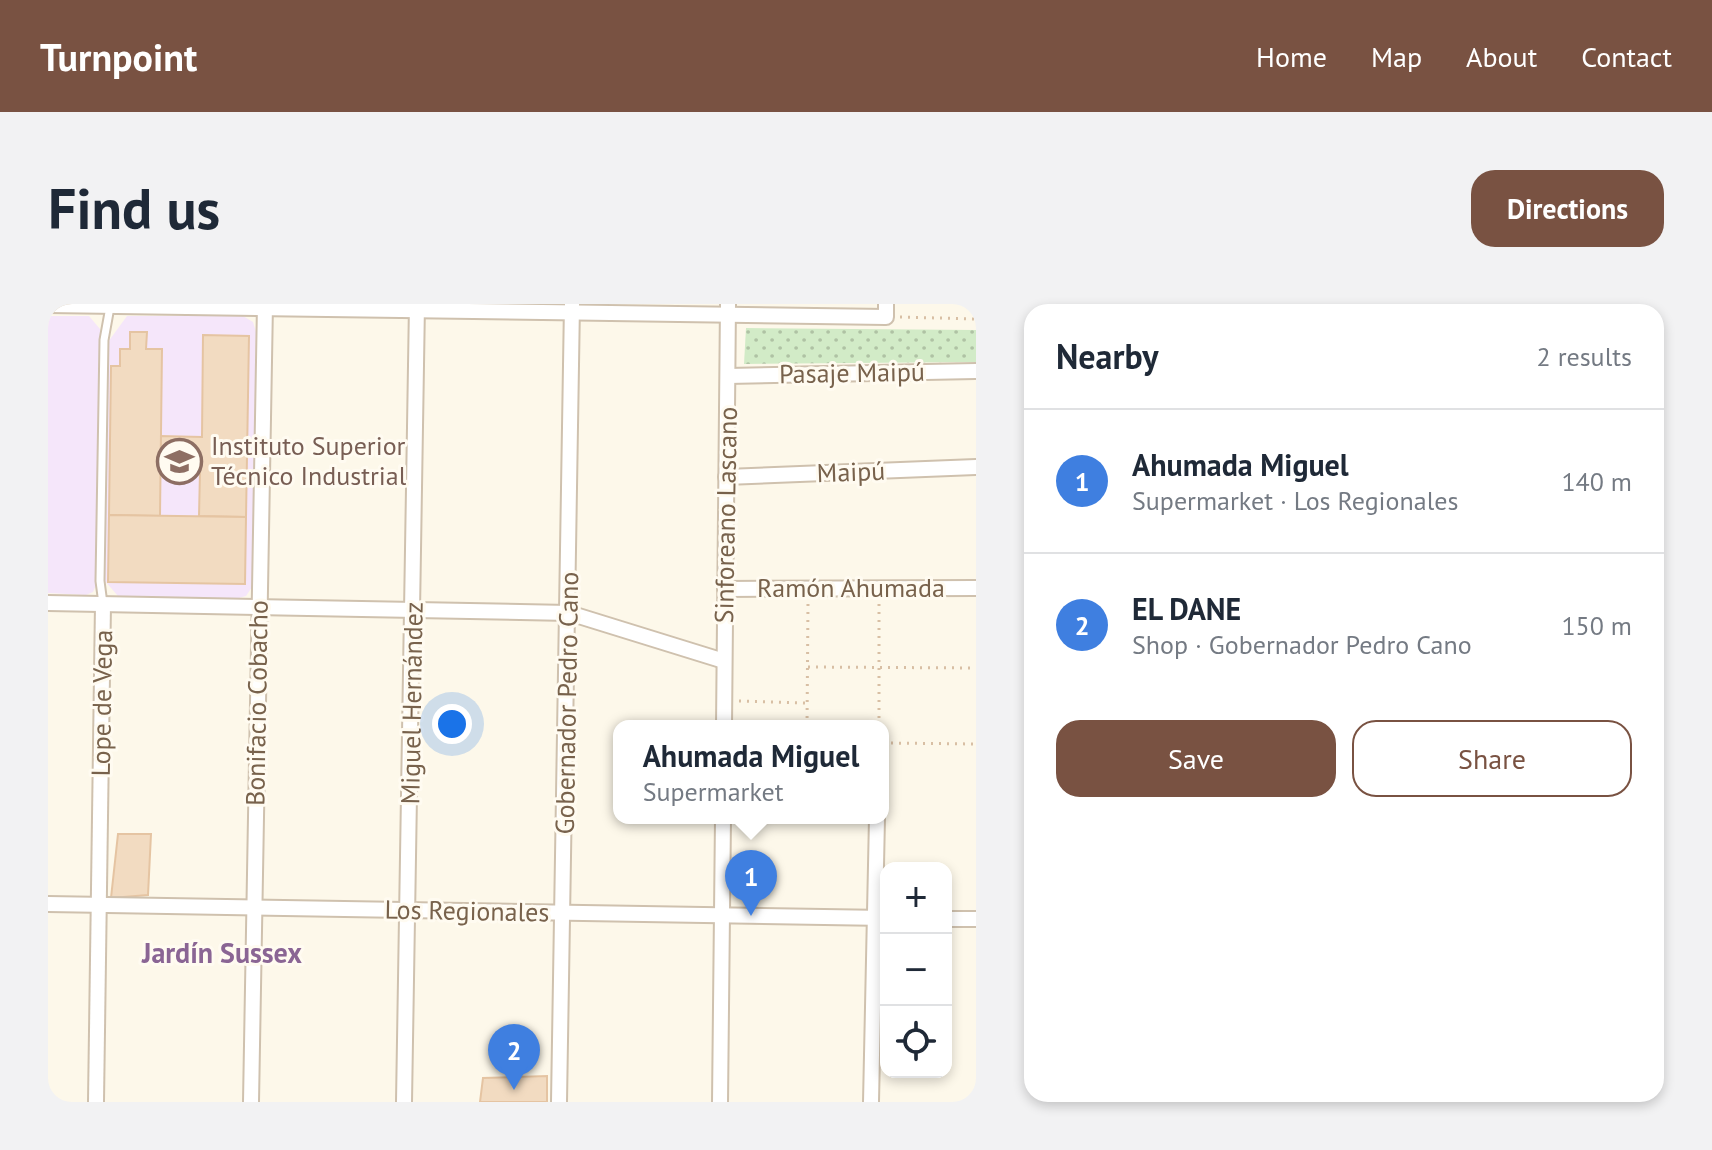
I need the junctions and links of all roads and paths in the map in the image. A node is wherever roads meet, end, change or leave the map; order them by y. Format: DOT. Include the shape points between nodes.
graph roads {
  1 [pos="48,305"];
  2 [pos="110,305"];
  3 [pos="265,306"];
  4 [pos="417,307"];
  5 [pos="572,308"];
  6 [pos="728,309"];
  7 [pos="886,310"];
  8 [pos="976,319"];
  9 [pos="976,371"];
  10 [pos="728,376"];
  11 [pos="976,467"];
  12 [pos="726,477"];
  13 [pos="808,588"];
  14 [pos="880,588"];
  15 [pos="976,588"];
  16 [pos="725,589"];
  17 [pos="48,603"];
  18 [pos="103,604"];
  19 [pos="259,607"];
  20 [pos="414,608"];
  21 [pos="569,613"];
  22 [pos="724,661"];
  23 [pos="808,667"];
  24 [pos="879,667"];
  25 [pos="976,668"];
  26 [pos="724,701"];
  27 [pos="807,703"];
  28 [pos="724,720"];
  29 [pos="807,720"];
  30 [pos="879,720"];
  31 [pos="889,743"];
  32 [pos="976,744"];
  33 [pos="723,824"];
  34 [pos="877,824"];
  35 [pos="880,893"];
  36 [pos="48,904"];
  37 [pos="98,905"];
  38 [pos="254,908"];
  39 [pos="408,911"];
  40 [pos="563,913"];
  41 [pos="721,915"];
  42 [pos="880,918"];
  43 [pos="952,919"];
  44 [pos="976,919"];
  45 [pos="880,934"];
  46 [pos="96,1102"];
  47 [pos="251,1102"];
  48 [pos="404,1102"];
  49 [pos="559,1102"];
  50 [pos="720,1102"];
  51 [pos="871,1102"];
  1 -- 2 [label="street"];
  2 -- 3 [label="street"];
  2 -- 18 [label="lane, Lope de Vega" via="104,340"];
  3 -- 4 [label="street"];
  3 -- 19 [label="street, Bonifacio Cobacho"];
  4 -- 5 [label="street"];
  4 -- 20 [label="street, Miguel Hernández"];
  5 -- 6 [label="street"];
  5 -- 21 [label="street, Gobernador Pedro Cano"];
  6 -- 7 [label="street"];
  6 -- 10 [label="street, Sinforeano Lascano"];
  7 -- 8 [label="path"];
  9 -- 10 [label="street, Pasaje Maipú"];
  10 -- 12 [label="street, Sinforeano Lascano"];
  11 -- 12 [label="street, Maipú"];
  12 -- 16 [label="street, Sinforeano Lascano"];
  13 -- 14 [label="street, Ramón Ahumada"];
  13 -- 16 [label="street, Ramón Ahumada"];
  13 -- 23 [label="path"];
  14 -- 15 [label="street, Ramón Ahumada"];
  14 -- 24 [label="path"];
  16 -- 22 [label="street, Sinforeano Lascano"];
  17 -- 18 [label="street"];
  18 -- 19 [label="street"];
  18 -- 37 [label="street, Lope de Vega"];
  19 -- 20 [label="street"];
  19 -- 38 [label="street, Bonifacio Cobacho"];
  20 -- 21 [label="street"];
  20 -- 39 [label="street, Miguel Hernández"];
  21 -- 22 [label="street"];
  21 -- 40 [label="street, Gobernador Pedro Cano"];
  22 -- 26 [label="street, Sinforeano Lascano"];
  23 -- 24 [label="path"];
  23 -- 27 [label="path"];
  24 -- 25 [label="path"];
  24 -- 30 [label="path"];
  26 -- 27 [label="path"];
  26 -- 28 [label="street, Sinforeano Lascano"];
  27 -- 29 [label="path"];
  31 -- 32 [label="path"];
  33 -- 41 [label="street"];
  34 -- 35 [label="street"];
  36 -- 37 [label="street, Los Regionales"];
  37 -- 38 [label="street, Los Regionales"];
  37 -- 46 [label="street, Lope de Vega"];
  38 -- 39 [label="street, Los Regionales"];
  38 -- 47 [label="street, Bonifacio Cobacho"];
  39 -- 40 [label="street, Los Regionales"];
  39 -- 48 [label="street, Miguel Hernández"];
  40 -- 41 [label="street, Los Regionales"];
  40 -- 49 [label="street, Gobernador Pedro Cano"];
  41 -- 42 [label="street, Los Regionales"];
  41 -- 50 [label="street"];
  43 -- 44 [label="street"];
  45 -- 51 [label="street"];
}
